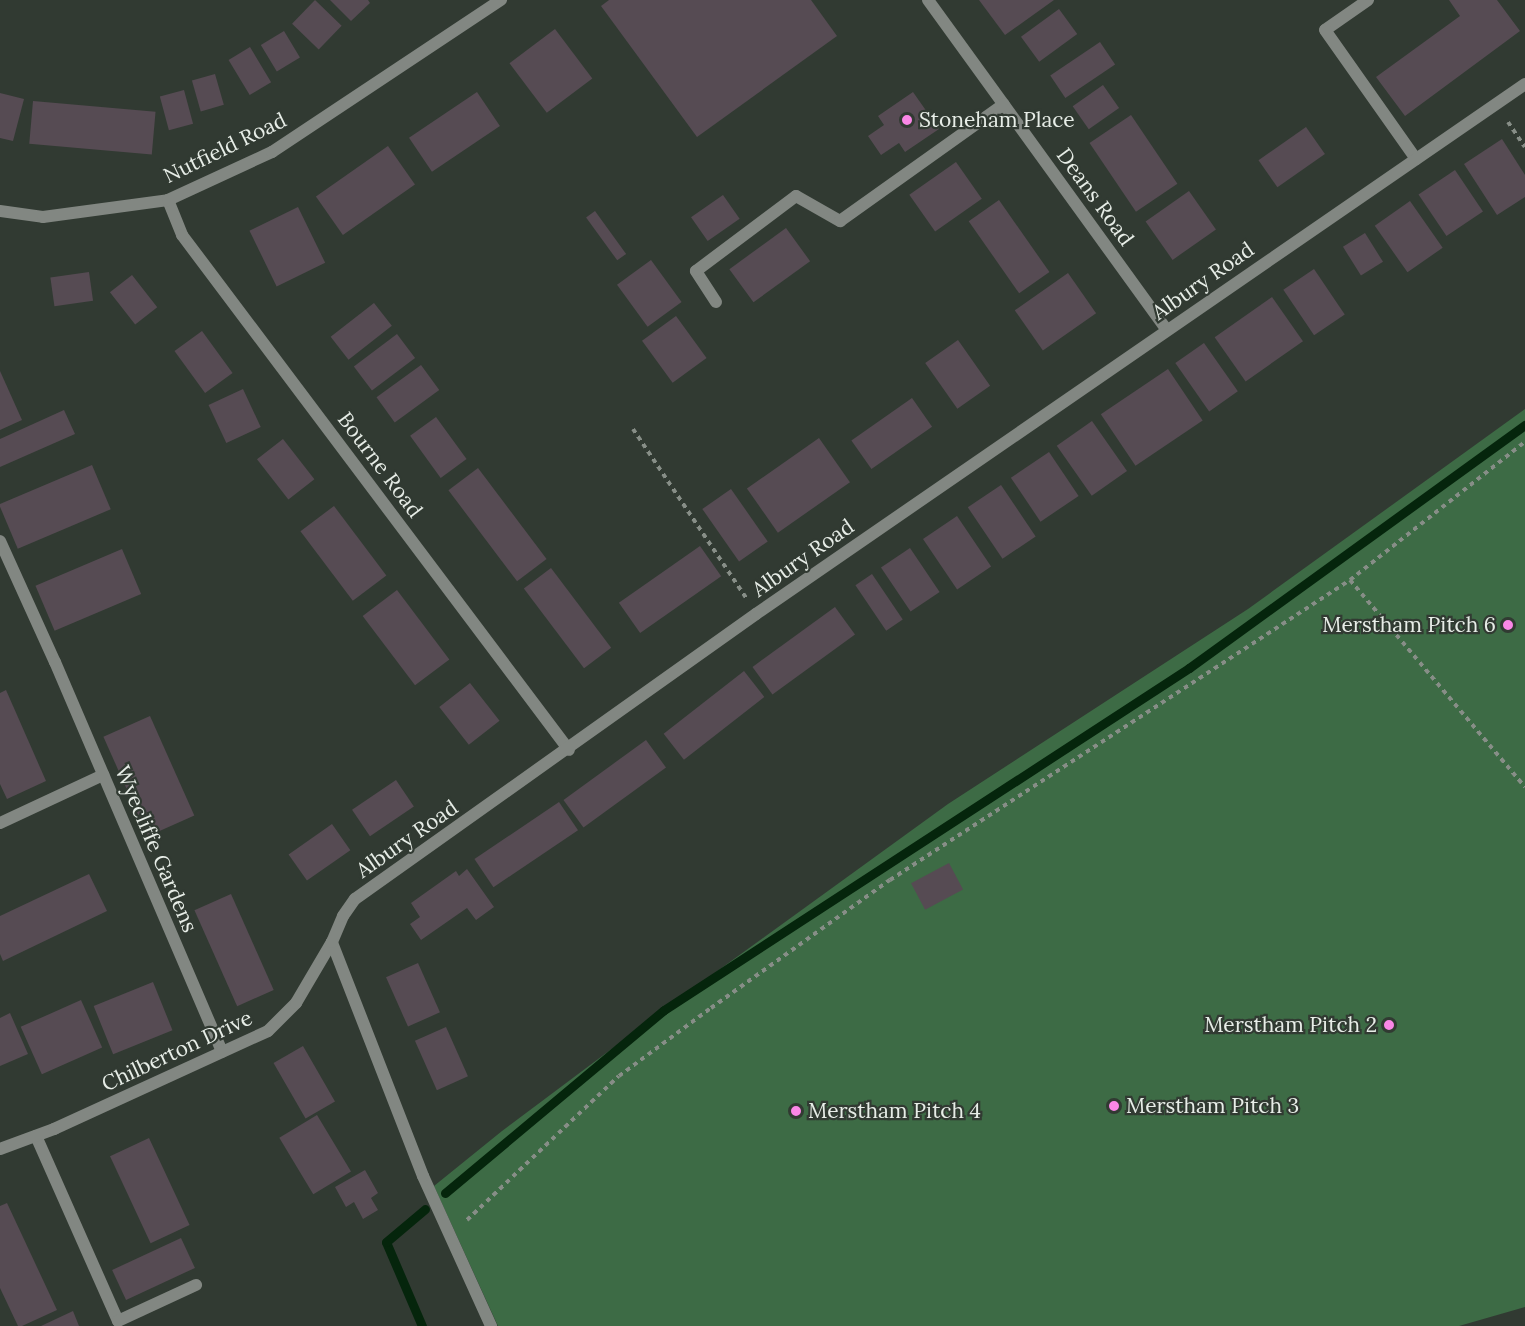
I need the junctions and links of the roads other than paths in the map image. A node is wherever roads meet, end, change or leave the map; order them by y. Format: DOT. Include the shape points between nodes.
graph roads {
  1 [pos="501,0"];
  2 [pos="928,0"];
  3 [pos="1368,0"];
  4 [pos="1525,84"];
  5 [pos="1004,104"];
  6 [pos="1416,159"];
  7 [pos="168,200"];
  8 [pos="0,211"];
  9 [pos="716,302"];
  10 [pos="1167,330"];
  11 [pos="0,541"];
  12 [pos="569,750"];
  13 [pos="104,775"];
  14 [pos="0,823"];
  15 [pos="332,942"];
  16 [pos="222,1052"];
  17 [pos="36,1136"];
  18 [pos="0,1149"];
  19 [pos="196,1285"];
  20 [pos="491,1326"];
  1 -- 7 [label="street, Nutfield Road" via="272,152"];
  2 -- 5 [label="street, Deans Road"];
  3 -- 6 [label="street" via="1324,30"];
  4 -- 6 [label="street, Albury Road"];
  5 -- 9 [label="street" via="840,221 796,196 696,271"];
  5 -- 10 [label="street, Deans Road"];
  6 -- 10 [label="street, Albury Road"];
  7 -- 8 [label="street, Nutfield Road" via="43,217"];
  7 -- 12 [label="street, Bourne Road" via="182,235"];
  10 -- 12 [label="street, Albury Road" via="756,614"];
  11 -- 13 [label="street, Wyecliffe Gardens"];
  12 -- 15 [label="street, Albury Road" via="360,895 343,916"];
  13 -- 14 [label="street"];
  13 -- 16 [label="street, Wyecliffe Gardens"];
  15 -- 16 [label="street, Chilberton Drive" via="296,1003 268,1031"];
  15 -- 20 [label="street" via="423,1176"];
  16 -- 17 [label="street, Chilberton Drive"];
  17 -- 18 [label="street, Chilberton Drive"];
  17 -- 19 [label="street" via="118,1321"];
}
